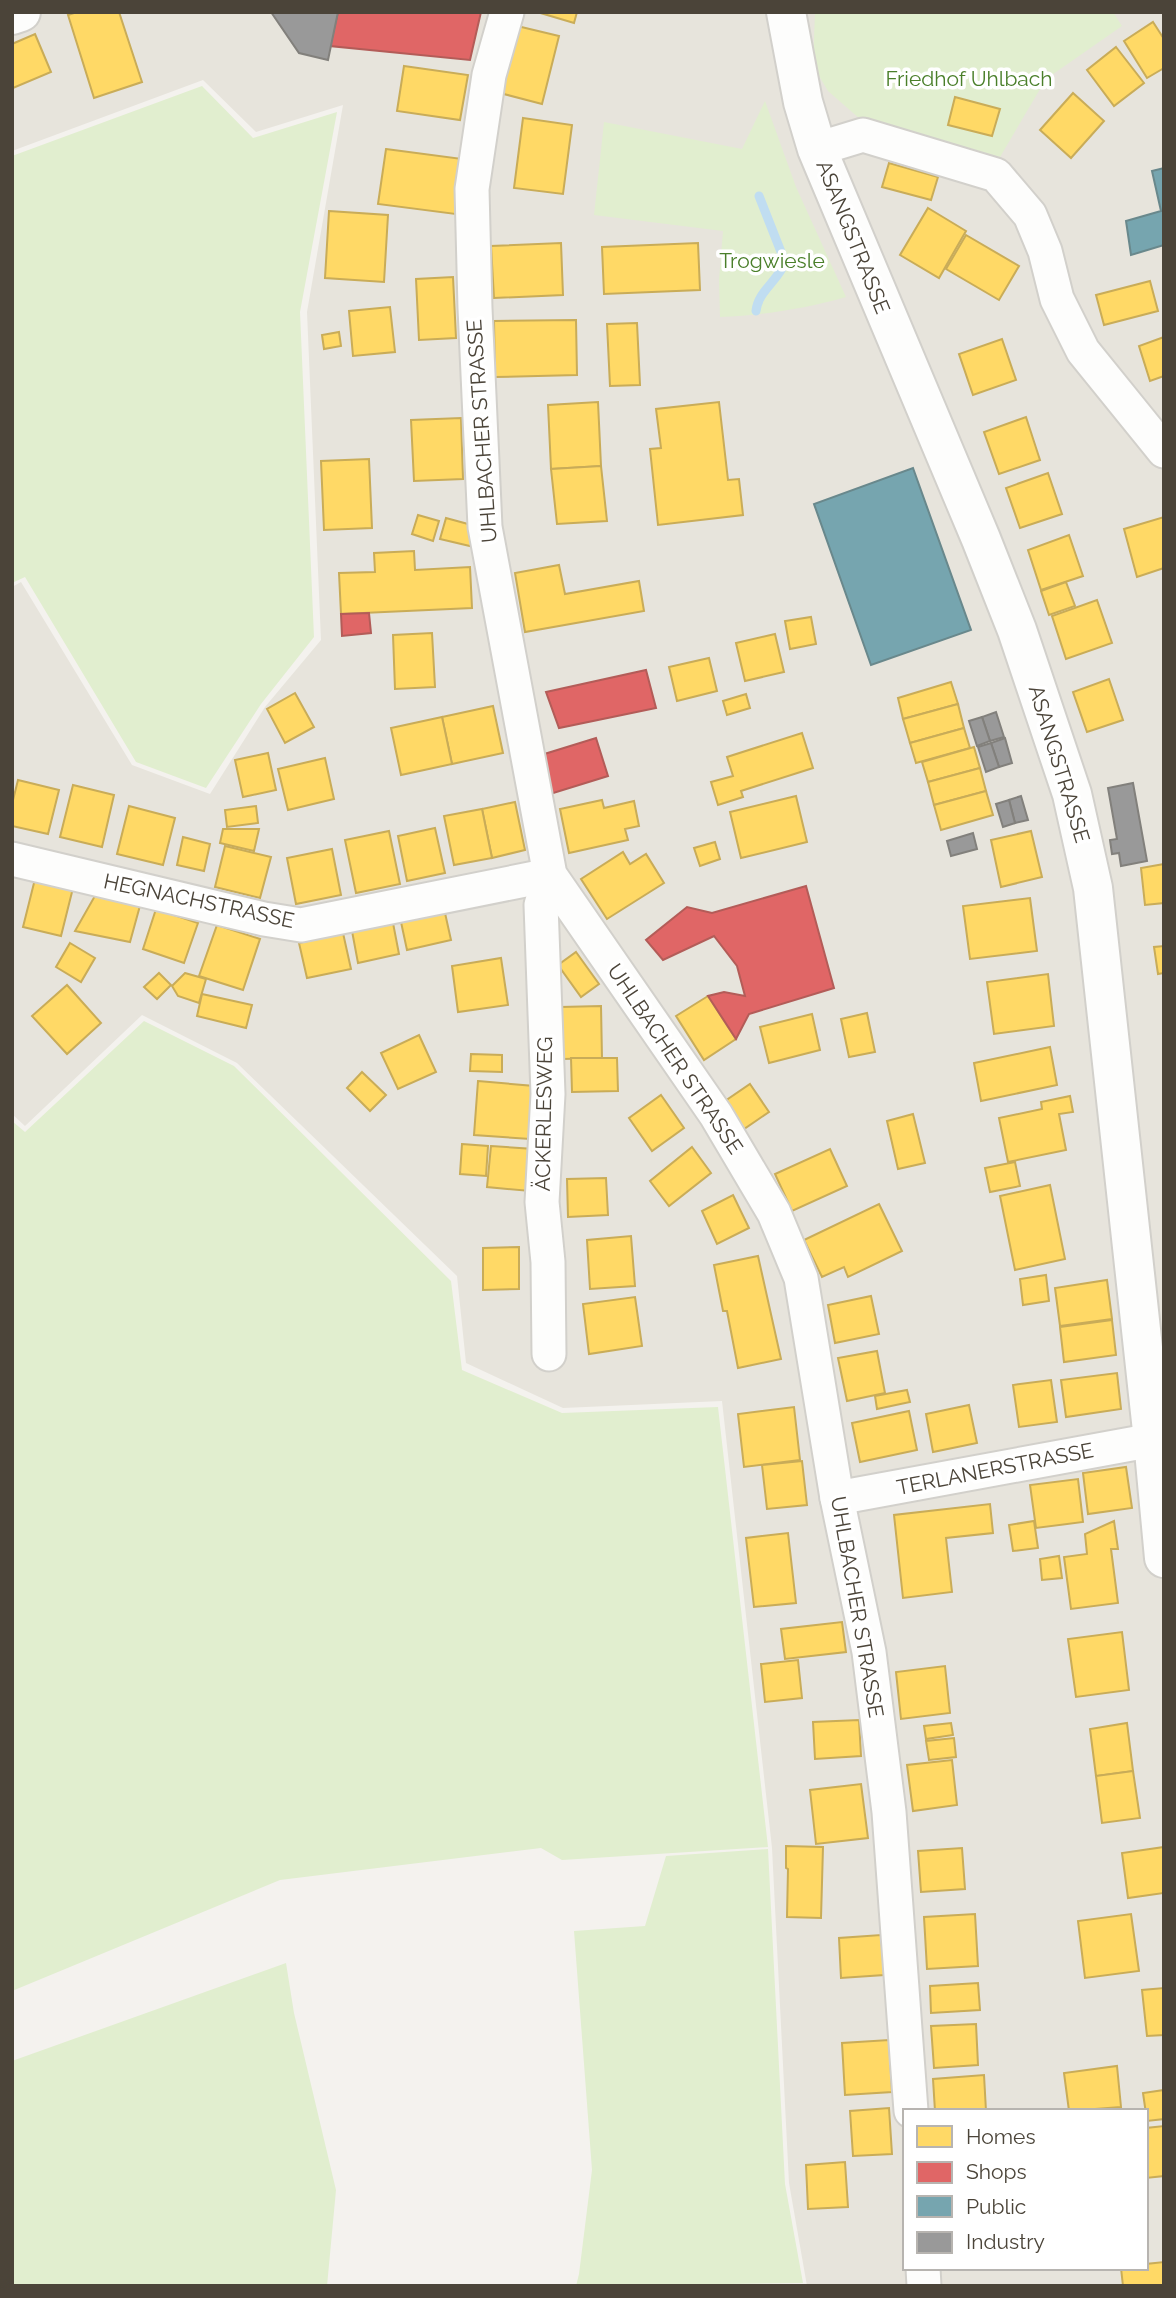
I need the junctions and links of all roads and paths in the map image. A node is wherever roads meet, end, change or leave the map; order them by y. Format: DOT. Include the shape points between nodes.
graph roads {
  1 [pos="508,12"];
  2 [pos="786,12"];
  3 [pos="817,149"];
  4 [pos="1164,451"];
  5 [pos="12,859"];
  6 [pos="550,875"];
  7 [pos="548,1354"];
  8 [pos="1153,1440"];
  9 [pos="837,1498"];
  10 [pos="1164,1558"];
  11 [pos="911,2109"];
  1 -- 6 [label="street, UHLBACHER STRASSE" via="489,75 472,189 485,527"];
  2 -- 3 [label="street, ASANGSTRASSE"];
  3 -- 4 [label="street" via="863,135 996,175 1030,215 1057,299 1083,351"];
  3 -- 8 [label="street, ASANGSTRASSE" via="986,552 1072,794 1093,888"];
  5 -- 6 [label="street, HEGNACHSTRASSE" via="301,925"];
  6 -- 7 [label="street, ÄCKERLESWEG" via="541,905 548,1094 542,1202 548,1262"];
  6 -- 9 [label="street, UHLBACHER STRASSE" via="716,1115 774,1213 801,1278"];
  8 -- 9 [label="street, TERLANERSTRASSE"];
  8 -- 10 [label="street, ASANGSTRASSE"];
  9 -- 11 [label="street, UHLBACHER STRASSE" via="869,1653 886,1786"];
}
